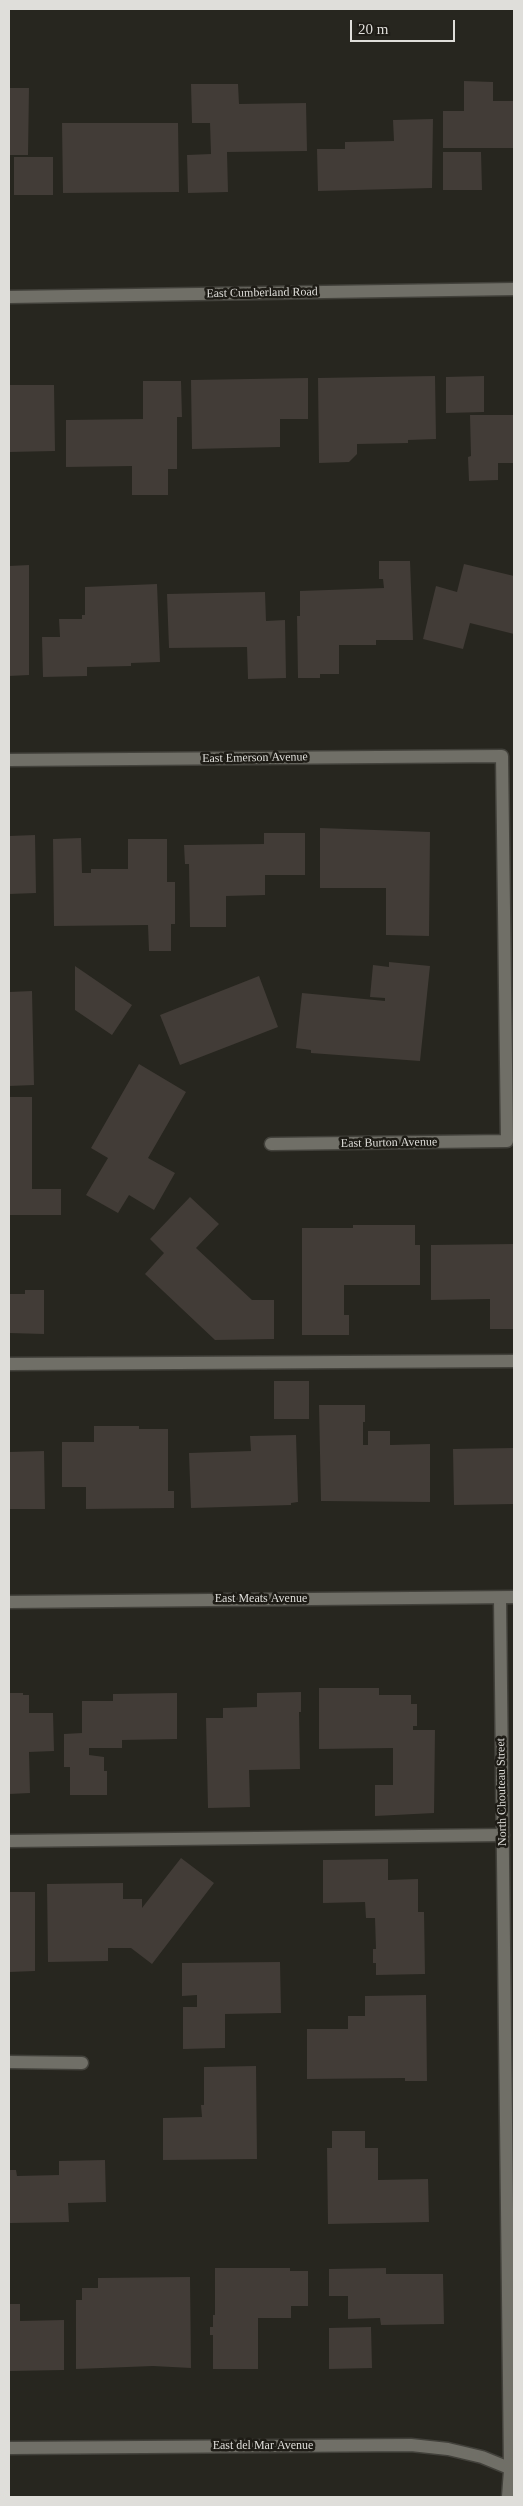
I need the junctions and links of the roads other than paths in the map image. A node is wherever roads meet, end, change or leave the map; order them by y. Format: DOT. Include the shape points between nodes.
graph roads {
  1 [pos="514,289"];
  2 [pos="9,298"];
  3 [pos="9,760"];
  4 [pos="507,1142"];
  5 [pos="271,1144"];
  6 [pos="514,1361"];
  7 [pos="9,1364"];
  8 [pos="514,1597"];
  9 [pos="500,1598"];
  10 [pos="9,1602"];
  11 [pos="503,1834"];
  12 [pos="9,1841"];
  13 [pos="9,2062"];
  14 [pos="82,2063"];
  15 [pos="9,2448"];
  16 [pos="512,2470"];
  17 [pos="508,2497"];
  1 -- 2 [label="street, East Cumberland Road"];
  3 -- 4 [label="street, East Emerson Avenue" via="502,756"];
  4 -- 5 [label="street, East Burton Avenue"];
  6 -- 7 [label="street"];
  8 -- 9 [label="street, East Meats Avenue"];
  9 -- 10 [label="street, East Meats Avenue"];
  9 -- 11 [label="street, North Chouteau Street"];
  11 -- 12 [label="street"];
  11 -- 16 [label="street, North Chouteau Street"];
  13 -- 14 [label="street"];
  15 -- 16 [label="street, East del Mar Avenue" via="411,2445 448,2449"];
  16 -- 17 [label="street, North Chouteau Street"];
}
